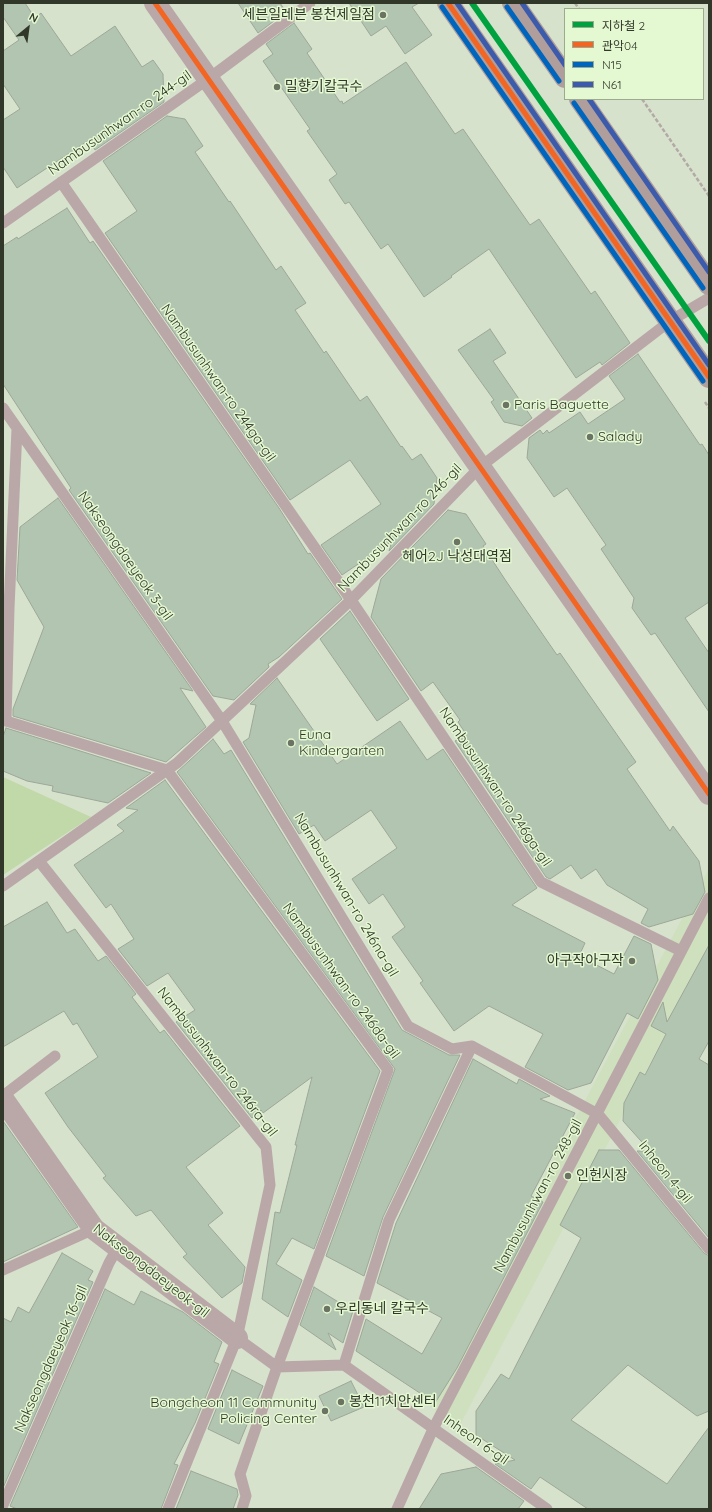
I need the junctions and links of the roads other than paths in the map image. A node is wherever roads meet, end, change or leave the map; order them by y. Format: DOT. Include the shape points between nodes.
graph roads {
  1 [pos="155,3"];
  2 [pos="310,3"];
  3 [pos="448,3"];
  4 [pos="513,3"];
  5 [pos="564,76"];
  6 [pos="208,79"];
  7 [pos="581,100"];
  8 [pos="61,182"];
  9 [pos="3,223"];
  10 [pos="709,284"];
  11 [pos="709,298"];
  12 [pos="670,321"];
  13 [pos="709,377"];
  14 [pos="3,408"];
  15 [pos="17,429"];
  16 [pos="480,467"];
  17 [pos="351,600"];
  18 [pos="222,721"];
  19 [pos="167,770"];
  20 [pos="709,794"];
  21 [pos="39,861"];
  22 [pos="3,886"];
  23 [pos="709,898"];
  24 [pos="681,950"];
  25 [pos="472,1046"];
  26 [pos="55,1056"];
  27 [pos="3,1096"];
  28 [pos="3,1099"];
  29 [pos="598,1114"];
  30 [pos="94,1228"];
  31 [pos="118,1247"];
  32 [pos="709,1249"];
  33 [pos="3,1270"];
  34 [pos="238,1338"];
  35 [pos="344,1365"];
  36 [pos="277,1367"];
  37 [pos="433,1429"];
  38 [pos="3,1505"];
  39 [pos="168,1509"];
  40 [pos="242,1509"];
  41 [pos="397,1509"];
  42 [pos="547,1509"];
  1 -- 6 [label="street"];
  2 -- 6 [label="lane, Nambusunhwan-ro 244-gil"];
  3 -- 12 [label="main road"];
  4 -- 5 [label="main road"];
  6 -- 8 [label="lane, Nambusunhwan-ro 244-gil"];
  6 -- 16 [label="street"];
  7 -- 10 [label="main road"];
  8 -- 9 [label="lane, Nambusunhwan-ro 244-gil"];
  8 -- 17 [label="lane, Nambusunhwan-ro 244ga-gil"];
  11 -- 12 [label="lane, Nambusunhwan-ro 246-gil"];
  12 -- 13 [label="main road"];
  12 -- 16 [label="lane, Nambusunhwan-ro 246-gil"];
  14 -- 15 [label="lane, Nakseongdaeyeok 3-gil"];
  15 -- 18 [label="lane, Nakseongdaeyeok 3-gil"];
  15 -- 19 [label="lane" via="6,722"];
  16 -- 17 [label="lane, Nambusunhwan-ro 246-gil"];
  16 -- 20 [label="street"];
  17 -- 18 [label="lane, Nambusunhwan-ro 246-gil"];
  17 -- 24 [label="lane, Nambusunhwan-ro 246ga-gil" via="541,882"];
  18 -- 19 [label="lane, Nambusunhwan-ro 246-gil"];
  18 -- 25 [label="lane, Nambusunhwan-ro 246na-gil" via="408,1026 452,1049"];
  19 -- 21 [label="lane, Nambusunhwan-ro 246-gil"];
  19 -- 36 [label="lane, Nambusunhwan-ro 246da-gil" via="388,1070"];
  21 -- 22 [label="lane, Nambusunhwan-ro 246-gil"];
  21 -- 34 [label="lane, Nambusunhwan-ro 246ra-gil" via="266,1147 270,1185"];
  23 -- 24 [label="lane, Nambusunhwan-ro 248-gil"];
  24 -- 29 [label="lane, Nambusunhwan-ro 248-gil"];
  25 -- 29 [label="lane"];
  25 -- 35 [label="lane" via="389,1220"];
  26 -- 27 [label="lane"];
  28 -- 30 [label="street, Nakseongdaeyeok-gil"];
  29 -- 32 [label="lane, Inheon 4-gil"];
  29 -- 37 [label="lane, Nambusunhwan-ro 248-gil"];
  30 -- 31 [label="street, Nakseongdaeyeok-gil"];
  30 -- 33 [label="lane"];
  31 -- 34 [label="street, Nakseongdaeyeok-gil"];
  31 -- 38 [label="lane, Nakseongdaeyeok 16-gil"];
  34 -- 36 [label="lane"];
  34 -- 39 [label="lane, Nambusunhwan-ro 246ra-gil"];
  35 -- 36 [label="lane"];
  35 -- 37 [label="lane, Inheon 6-gil"];
  36 -- 40 [label="lane" via="240,1474 246,1496"];
  37 -- 41 [label="lane, Nambusunhwan-ro 248-gil"];
  37 -- 42 [label="lane, Inheon 6-gil"];
}
